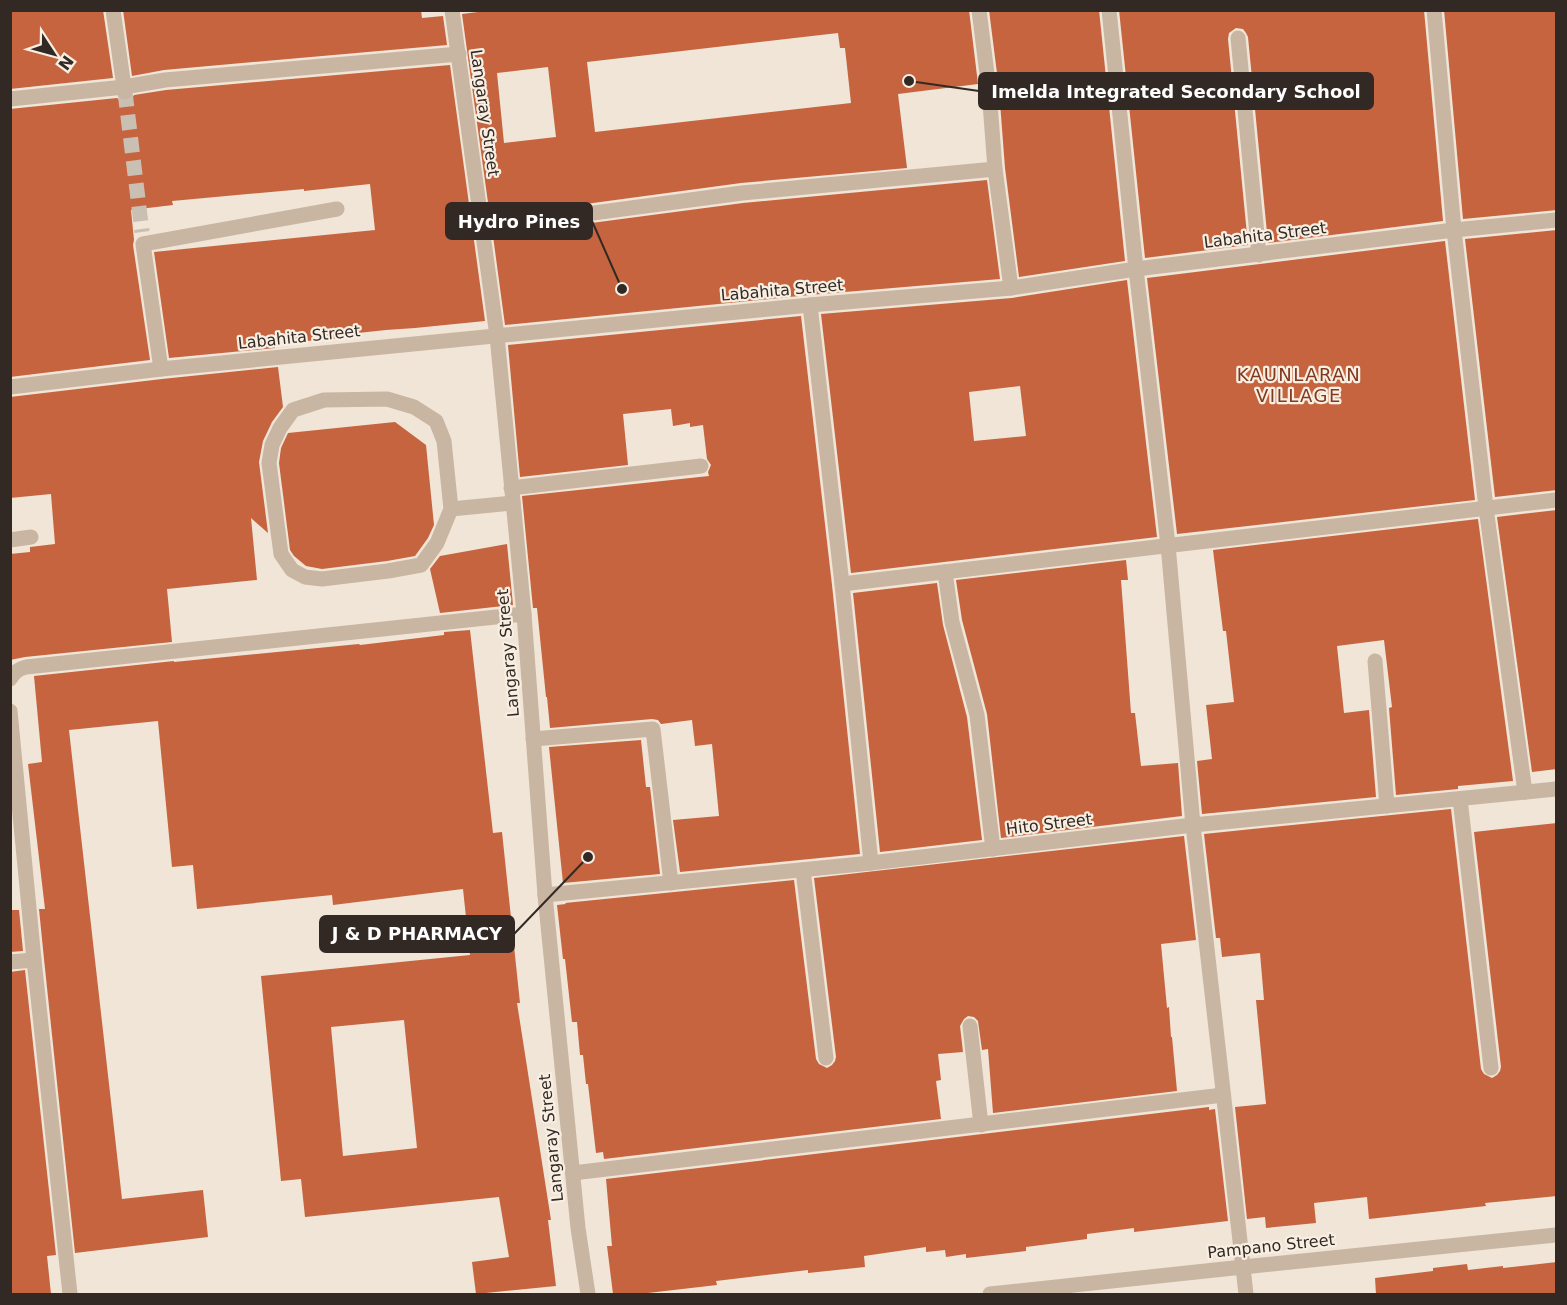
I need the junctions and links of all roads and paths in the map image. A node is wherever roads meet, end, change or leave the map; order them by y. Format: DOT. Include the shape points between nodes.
graph roads {
  1 [pos="114,10"];
  2 [pos="452,10"];
  3 [pos="979,10"];
  4 [pos="1109,10"];
  5 [pos="1434,10"];
  6 [pos="1238,38"];
  7 [pos="459,54"];
  8 [pos="125,89"];
  9 [pos="10,99"];
  10 [pos="995,168"];
  11 [pos="336,209"];
  12 [pos="1557,220"];
  13 [pos="482,228"];
  14 [pos="1454,230"];
  15 [pos="1259,255"];
  16 [pos="1136,268"];
  17 [pos="1011,288"];
  18 [pos="810,305"];
  19 [pos="497,336"];
  20 [pos="161,369"];
  21 [pos="10,387"];
  22 [pos="701,466"];
  23 [pos="512,495"];
  24 [pos="1557,501"];
  25 [pos="1486,508"];
  26 [pos="451,509"];
  27 [pos="31,537"];
  28 [pos="10,540"];
  29 [pos="1168,545"];
  30 [pos="945,572"];
  31 [pos="842,584"];
  32 [pos="524,614"];
  33 [pos="1375,661"];
  34 [pos="10,679"];
  35 [pos="10,711"];
  36 [pos="533,739"];
  37 [pos="1557,789"];
  38 [pos="1525,792"];
  39 [pos="1460,799"];
  40 [pos="1387,806"];
  41 [pos="1193,825"];
  42 [pos="993,849"];
  43 [pos="871,863"];
  44 [pos="803,870"];
  45 [pos="671,883"];
  46 [pos="545,895"];
  47 [pos="34,960"];
  48 [pos="10,962"];
  49 [pos="970,1026"];
  50 [pos="826,1058"];
  51 [pos="1491,1068"];
  52 [pos="1223,1095"];
  53 [pos="981,1125"];
  54 [pos="573,1173"];
  55 [pos="1557,1235"];
  56 [pos="1243,1267"];
  57 [pos="70,1294"];
  58 [pos="588,1294"];
  59 [pos="990,1294"];
  60 [pos="1246,1294"];
  1 -- 8 [label="street"];
  2 -- 7 [label="street, Langaray Street"];
  3 -- 10 [label="street"];
  4 -- 16 [label="street"];
  5 -- 14 [label="street"];
  6 -- 15 [label="street"];
  7 -- 8 [label="street" via="165,80"];
  7 -- 13 [label="street, Langaray Street"];
  8 -- 9 [label="street"];
  10 -- 13 [label="street" via="742,193"];
  10 -- 17 [label="street"];
  11 -- 20 [label="street" via="143,238"];
  12 -- 14 [label="street, Labahita Street"];
  13 -- 19 [label="street, Langaray Street"];
  14 -- 15 [label="street, Labahita Street"];
  14 -- 25 [label="street"];
  15 -- 16 [label="street, Labahita Street"];
  16 -- 17 [label="street, Labahita Street"];
  16 -- 29 [label="street"];
  17 -- 18 [label="street, Labahita Street"];
  18 -- 19 [label="street, Labahita Street"];
  18 -- 31 [label="street"];
  19 -- 20 [label="street, Labahita Street"];
  19 -- 23 [label="street, Langaray Street"];
  20 -- 21 [label="street, Labahita Street"];
  22 -- 23 [label="street"];
  23 -- 26 [label="street"];
  23 -- 32 [label="street, Langaray Street"];
  24 -- 25 [label="street"];
  25 -- 29 [label="street"];
  25 -- 38 [label="street"];
  26 -- 26 [label="street" via="437,543 421,565 322,579 305,577 292,570 281,554 269,463 272,445 293,410 324,400 387,399 414,407 436,421 444,441"];
  27 -- 28 [label="street"];
  29 -- 30 [label="street"];
  29 -- 41 [label="street"];
  30 -- 31 [label="street"];
  30 -- 42 [label="street" via="952,622 977,715"];
  31 -- 43 [label="street"];
  32 -- 34 [label="street" via="26,667"];
  32 -- 36 [label="street, Langaray Street"];
  33 -- 40 [label="street"];
  35 -- 47 [label="street"];
  36 -- 45 [label="street" via="653,729"];
  36 -- 46 [label="street, Langaray Street"];
  37 -- 38 [label="street, Hito Street"];
  38 -- 39 [label="street, Hito Street"];
  39 -- 40 [label="street, Hito Street"];
  39 -- 51 [label="street"];
  40 -- 41 [label="street, Hito Street"];
  41 -- 42 [label="street, Hito Street"];
  41 -- 52 [label="street"];
  42 -- 43 [label="street, Hito Street"];
  43 -- 44 [label="street, Hito Street"];
  44 -- 45 [label="street, Hito Street"];
  44 -- 50 [label="street"];
  45 -- 46 [label="street, Hito Street"];
  46 -- 54 [label="street, Langaray Street"];
  47 -- 48 [label="street"];
  47 -- 57 [label="street"];
  49 -- 53 [label="street"];
  52 -- 53 [label="street"];
  52 -- 56 [label="street"];
  53 -- 54 [label="street"];
  54 -- 58 [label="street, Langaray Street"];
  55 -- 56 [label="street, Pampano Street"];
  56 -- 59 [label="street, Pampano Street"];
  56 -- 60 [label="street"];
}
